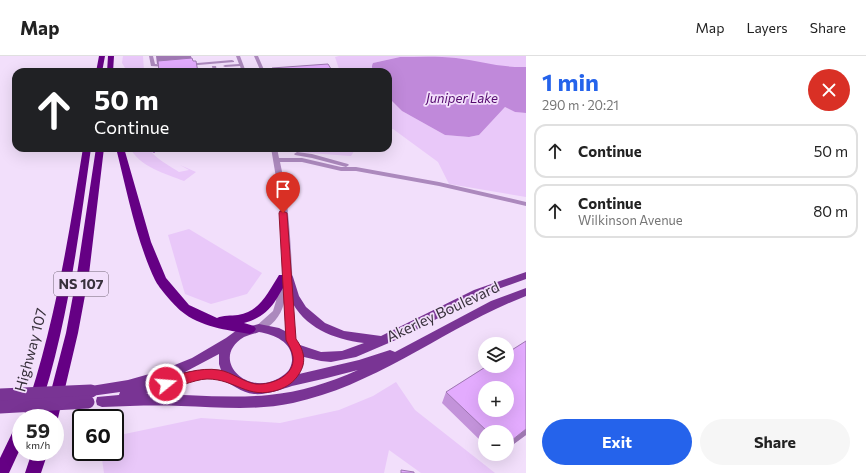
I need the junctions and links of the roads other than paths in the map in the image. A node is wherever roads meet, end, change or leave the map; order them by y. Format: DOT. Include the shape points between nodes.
graph roads {
  1 [pos="102,56"];
  2 [pos="111,56"];
  3 [pos="151,56"];
  4 [pos="238,56"];
  5 [pos="256,56"];
  6 [pos="232,61"];
  7 [pos="241,65"];
  8 [pos="100,68"];
  9 [pos="110,68"];
  10 [pos="175,68"];
  11 [pos="198,68"];
  12 [pos="221,68"];
  13 [pos="242,68"];
  14 [pos="261,68"];
  15 [pos="86,152"];
  16 [pos="99,152"];
  17 [pos="121,152"];
  18 [pos="275,154"];
  19 [pos="526,204"];
  20 [pos="526,275"];
  21 [pos="286,276"];
  22 [pos="526,292"];
  23 [pos="203,318"];
  24 [pos="255,329"];
  25 [pos="55,332"];
  26 [pos="430,339"];
  27 [pos="384,341"];
  28 [pos="229,342"];
  29 [pos="294,344"];
  30 [pos="233,379"];
  31 [pos="280,384"];
  32 [pos="0,395"];
  33 [pos="89,396"];
  34 [pos="102,401"];
  35 [pos="0,407"];
  36 [pos="28,409"];
  37 [pos="34,409"];
  38 [pos="53,409"];
  39 [pos="12,449"];
  40 [pos="14,461"];
  41 [pos="37,461"];
  42 [pos="1,473"];
  43 [pos="10,473"];
  44 [pos="33,473"];
  1 -- 8 [label="highway"];
  2 -- 9 [label="highway"];
  3 -- 10 [label="street" via="153,66"];
  4 -- 7 [label="street"];
  5 -- 14 [label="street"];
  6 -- 11 [label="street" via="183,67"];
  7 -- 12 [label="street"];
  7 -- 13 [label="street"];
  15 -- 25 [label="highway, Highway 107 / NS 107" via="67,281"];
  16 -- 38 [label="highway, NS 107" via="82,281"];
  17 -- 23 [label="highway" via="146,242 161,280 185,308"];
  18 -- 19 [label="street" via="341,169 356,169 439,184"];
  18 -- 21 [label="street" via="282,200"];
  20 -- 27 [label="main road, Akerley Boulevard" via="502,281"];
  21 -- 23 [label="highway" via="265,308 255,316 232,321"];
  21 -- 24 [label="street" via="276,315 270,322"];
  21 -- 27 [label="main road" via="301,307 318,324 355,339"];
  21 -- 29 [label="street"];
  22 -- 26 [label="main road, Akerley Boulevard" via="495,304"];
  23 -- 24 [label="highway" via="216,323"];
  24 -- 28 [label="main road" via="238,334"];
  24 -- 29 [label="main road" via="278,331"];
  25 -- 36 [label="highway"];
  25 -- 37 [label="highway, Highway 107 / NS 107"];
  26 -- 31 [label="main road, Akerley Boulevard" via="379,359"];
  26 -- 34 [label="main road" via="374,369 303,396 236,403 144,399"];
  27 -- 29 [label="main road, Akerley Boulevard" via="365,350 334,357 306,353"];
  28 -- 30 [label="main road" via="224,351 223,361"];
  28 -- 33 [label="main road" via="195,363 174,372"];
  29 -- 31 [label="main road" via="299,358 296,368 290,377"];
  30 -- 31 [label="main road" via="255,388 268,388"];
  30 -- 34 [label="main road" via="219,374 190,376"];
  32 -- 33 [label="main road, bridge"];
  33 -- 34 [label="main road"];
  33 -- 35 [label="main road, bridge"];
  39 -- 42 [label="highway"];
  40 -- 43 [label="highway"];
  41 -- 44 [label="highway"];
}
